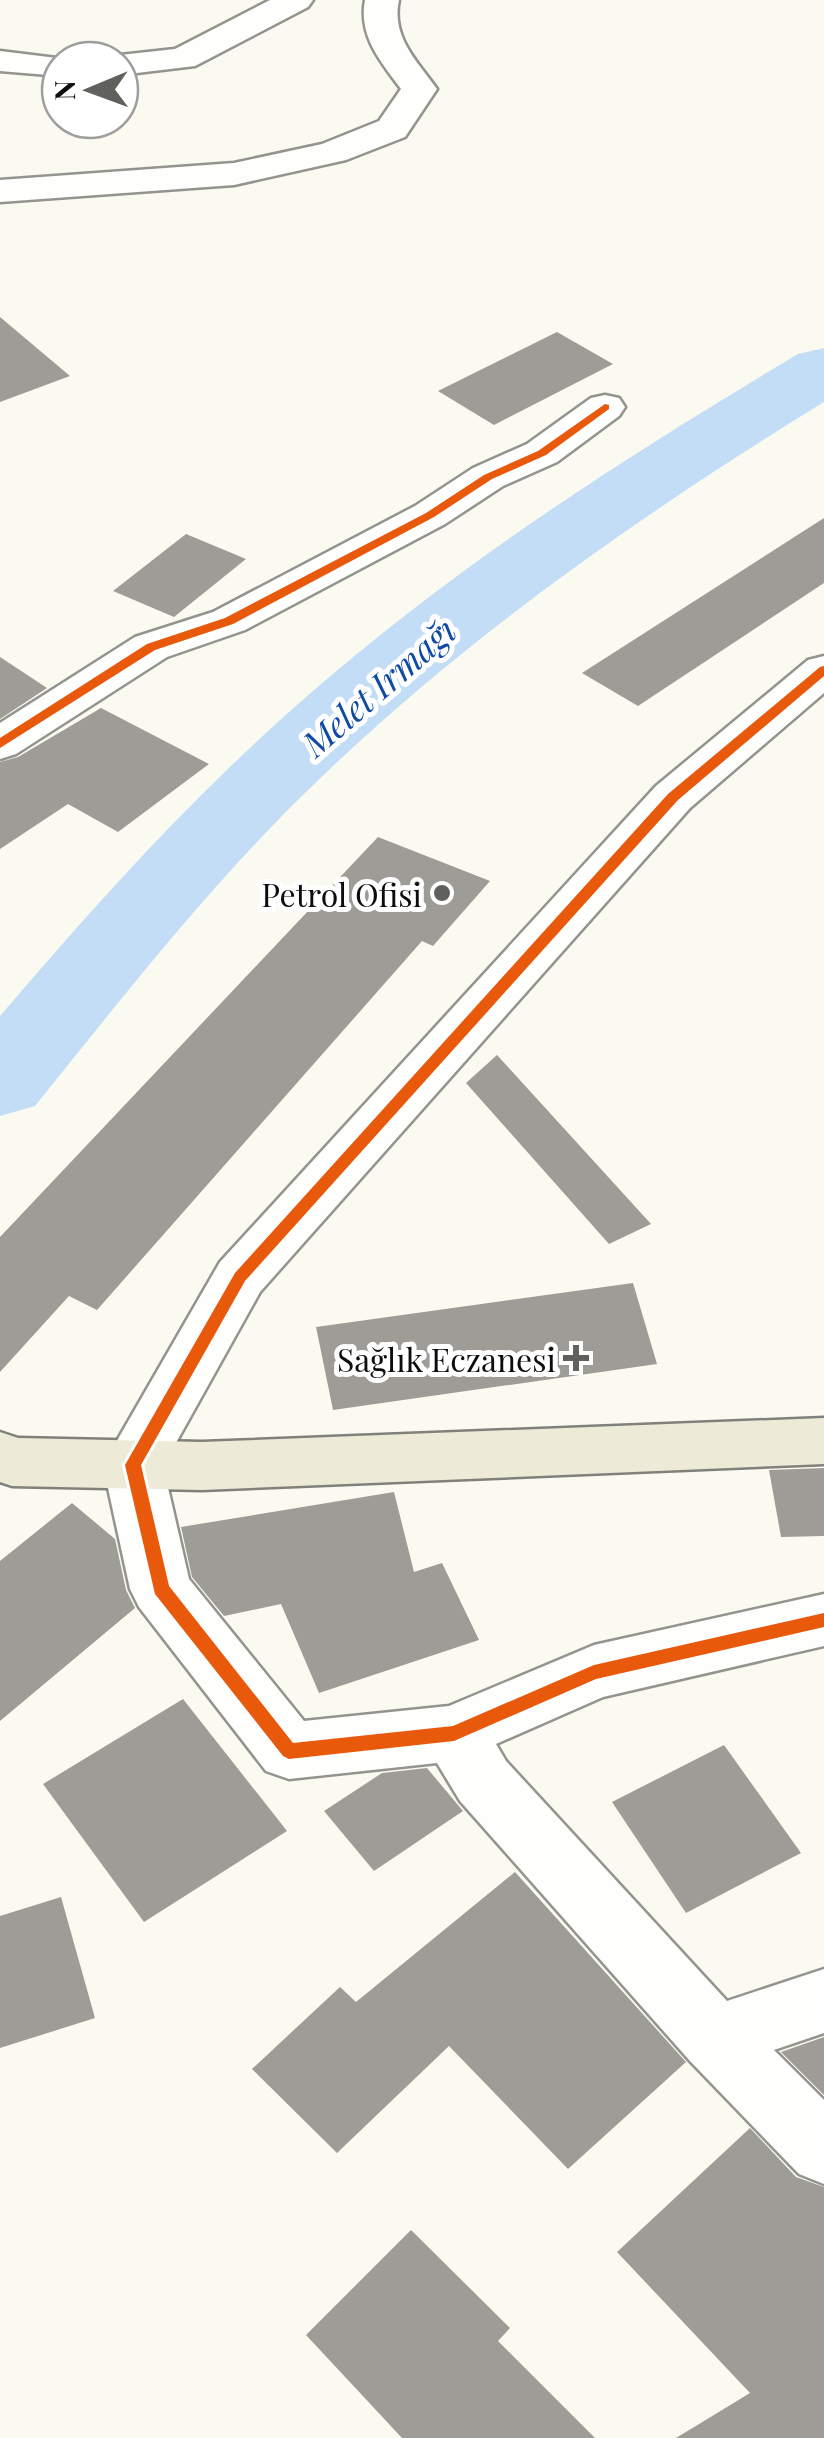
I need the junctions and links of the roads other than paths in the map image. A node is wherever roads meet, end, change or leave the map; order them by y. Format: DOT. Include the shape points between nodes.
graph roads {
  1 [pos="296,0"];
  2 [pos="382,0"];
  3 [pos="0,61"];
  4 [pos="140,63"];
  5 [pos="40,64"];
  6 [pos="0,191"];
  7 [pos="605,407"];
  8 [pos="824,670"];
  9 [pos="0,744"];
  10 [pos="824,1441"];
  11 [pos="0,1456"];
  12 [pos="133,1464"];
  13 [pos="824,1620"];
  14 [pos="454,1733"];
  15 [pos="824,2002"];
  16 [pos="715,2038"];
  17 [pos="824,2150"];
  1 -- 4 [label="street" via="182,59"];
  2 -- 6 [label="street" via="376,16 387,44 420,89 392,129 334,152 234,174"];
  3 -- 5 [label="street"];
  7 -- 9 [label="street" via="542,453 488,477 430,515 229,621 151,647"];
  8 -- 12 [label="street" via="673,797 240,1277"];
  10 -- 12 [label="main road"];
  11 -- 12 [label="main road" via="12,1462"];
  12 -- 14 [label="street" via="161,1589 289,1751"];
  13 -- 14 [label="street" via="594,1672"];
  14 -- 16 [label="street" via="482,1781"];
  15 -- 16 [label="street"];
  16 -- 17 [label="street"];
}
